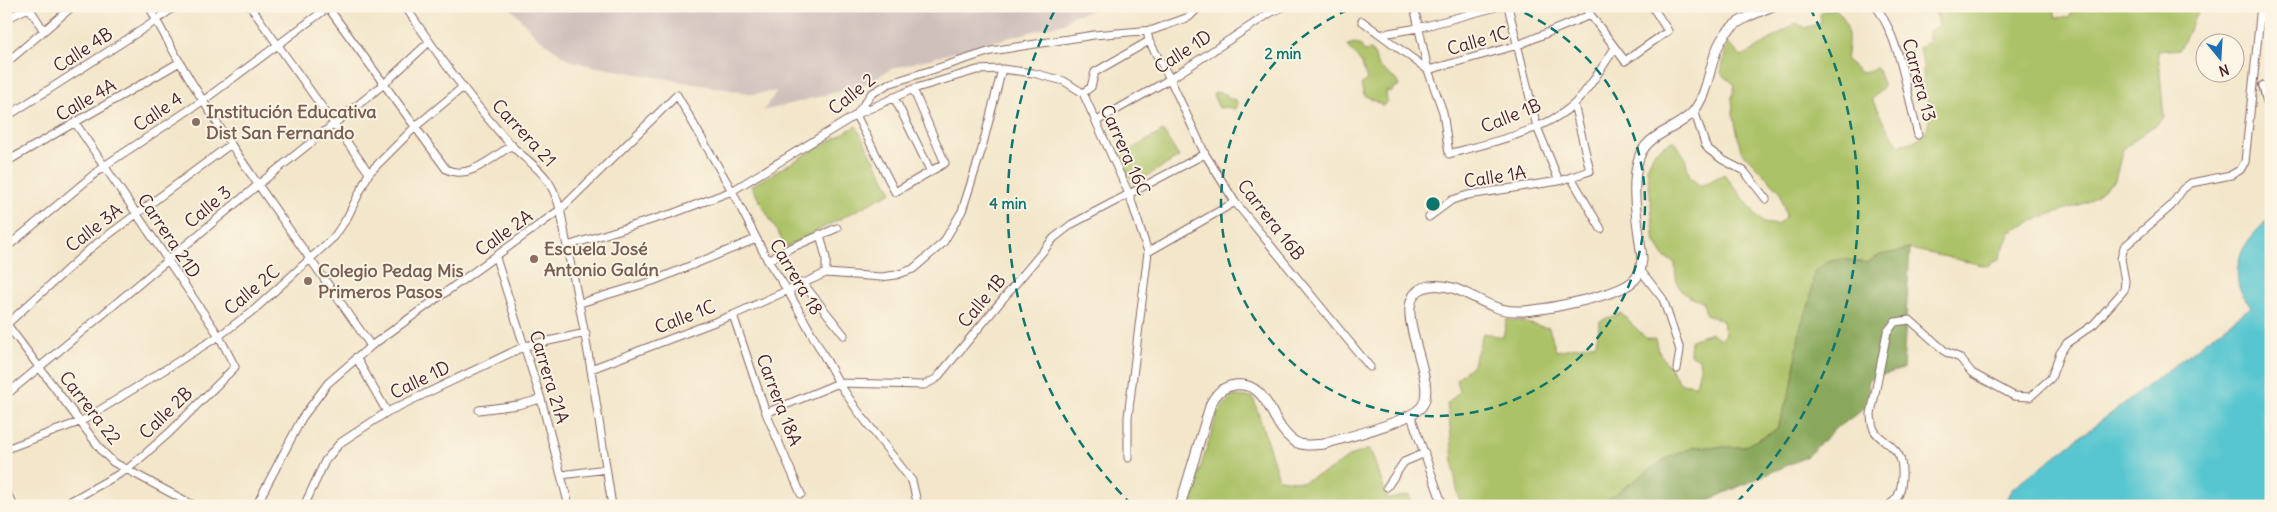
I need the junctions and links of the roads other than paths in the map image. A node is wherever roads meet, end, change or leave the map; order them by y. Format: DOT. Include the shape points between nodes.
graph roads {
  1 [pos="73,6"];
  2 [pos="149,6"];
  3 [pos="175,6"];
  4 [pos="250,6"];
  5 [pos="405,6"];
  6 [pos="1200,6"];
  7 [pos="1285,6"];
  8 [pos="1414,6"];
  9 [pos="1500,6"];
  10 [pos="1508,6"];
  11 [pos="1584,6"];
  12 [pos="1652,6"];
  13 [pos="1773,6"];
  14 [pos="1876,6"];
  15 [pos="2260,6"];
  16 [pos="28,7"];
  17 [pos="329,7"];
  18 [pos="1590,15"];
  19 [pos="6,19"];
  20 [pos="157,20"];
  21 [pos="1362,21"];
  22 [pos="1418,28"];
  23 [pos="44,31"];
  24 [pos="1147,31"];
  25 [pos="1383,34"];
  26 [pos="429,42"];
  27 [pos="1149,42"];
  28 [pos="277,44"];
  29 [pos="1518,45"];
  30 [pos="1615,48"];
  31 [pos="180,62"];
  32 [pos="6,63"];
  33 [pos="1002,69"];
  34 [pos="1428,70"];
  35 [pos="1170,79"];
  36 [pos="384,84"];
  37 [pos="2262,85"];
  38 [pos="463,87"];
  39 [pos="913,89"];
  40 [pos="1083,93"];
  41 [pos="677,95"];
  42 [pos="894,97"];
  43 [pos="204,100"];
  44 [pos="1574,104"];
  45 [pos="1694,110"];
  46 [pos="856,115"];
  47 [pos="6,117"];
  48 [pos="2271,120"];
  49 [pos="1097,121"];
  50 [pos="335,122"];
  51 [pos="76,124"];
  52 [pos="415,127"];
  53 [pos="1537,127"];
  54 [pos="1918,135"];
  55 [pos="231,144"];
  56 [pos="512,145"];
  57 [pos="1205,154"];
  58 [pos="6,162"];
  59 [pos="104,166"];
  60 [pos="931,172"];
  61 [pos="369,173"];
  62 [pos="1571,177"];
  63 [pos="1560,181"];
  64 [pos="259,184"];
  65 [pos="732,190"];
  66 [pos="1130,194"];
  67 [pos="1766,199"];
  68 [pos="1235,202"];
  69 [pos="561,210"];
  70 [pos="136,214"];
  71 [pos="1430,217"];
  72 [pos="837,228"];
  73 [pos="1601,229"];
  74 [pos="820,234"];
  75 [pos="756,239"];
  76 [pos="567,246"];
  77 [pos="6,248"];
  78 [pos="1148,252"];
  79 [pos="312,258"];
  80 [pos="496,258"];
  81 [pos="166,261"];
  82 [pos="768,261"];
  83 [pos="1641,271"];
  84 [pos="826,273"];
  85 [pos="802,282"];
  86 [pos="788,291"];
  87 [pos="580,304"];
  88 [pos="733,315"];
  89 [pos="6,324"];
  90 [pos="586,333"];
  91 [pos="844,335"];
  92 [pos="219,336"];
  93 [pos="371,346"];
  94 [pos="525,346"];
  95 [pos="356,357"];
  96 [pos="39,367"];
  97 [pos="235,367"];
  98 [pos="1370,367"];
  99 [pos="591,369"];
  100 [pos="1677,369"];
  101 [pos="839,383"];
  102 [pos="6,395"];
  103 [pos="541,399"];
  104 [pos="478,410"];
  105 [pos="387,412"];
  106 [pos="766,413"];
  107 [pos="1411,416"];
  108 [pos="82,421"];
  109 [pos="6,449"];
  110 [pos="1425,453"];
  111 [pos="1128,458"];
  112 [pos="606,469"];
  113 [pos="128,470"];
  114 [pos="562,475"];
  115 [pos="1387,487"];
  116 [pos="6,492"];
  117 [pos="801,494"];
  118 [pos="1179,504"];
  119 [pos="14,506"];
  120 [pos="62,506"];
  121 [pos="195,506"];
  122 [pos="256,506"];
  123 [pos="304,506"];
  124 [pos="570,506"];
  125 [pos="612,506"];
  126 [pos="918,506"];
  127 [pos="1443,506"];
  128 [pos="1888,506"];
  1 -- 23 [label="street"];
  2 -- 20 [label="street"];
  3 -- 20 [label="street, Calle 4B"];
  4 -- 28 [label="street"];
  5 -- 26 [label="street, Carrera 21"];
  6 -- 24 [label="street, Calle 2" via="1189,17"];
  7 -- 35 [label="street, Calle 1D"];
  8 -- 22 [label="street"];
  9 -- 22 [label="street"];
  10 -- 29 [label="street"];
  11 -- 18 [label="street"];
  12 -- 30 [label="street" via="1668,31 1626,61"];
  13 -- 45 [label="street" via="1738,22 1726,33 1703,96"];
  14 -- 54 [label="street, Carrera 13" via="1886,20 1898,55"];
  15 -- 128 [label="street" via="2246,153 2240,170 2231,175 2191,183 2182,189 2171,206 2124,247 2121,259 2126,281 2124,290 2094,324 2067,344 2060,353 2051,378 2030,397 2014,396 1972,373 1960,358 1946,352 1910,320 1895,322 1886,332 1870,414 1876,436 1897,452 1901,462 1897,498"];
  16 -- 19 [label="street"];
  16 -- 23 [label="street"];
  17 -- 28 [label="street, Calle 4"];
  17 -- 36 [label="street"];
  18 -- 29 [label="street, Calle 1C"];
  18 -- 30 [label="street"];
  20 -- 31 [label="street"];
  20 -- 47 [label="street, Calle 4B"];
  21 -- 25 [label="street" via="1376,33"];
  22 -- 25 [label="street"];
  22 -- 34 [label="street"];
  23 -- 32 [label="street"];
  24 -- 27 [label="street, Carrera 16B"];
  24 -- 46 [label="street, Calle 2" via="1094,35 991,51 888,84 871,94"];
  25 -- 34 [label="street"];
  26 -- 36 [label="street, Calle 3"];
  26 -- 38 [label="street, Carrera 21"];
  27 -- 35 [label="street, Carrera 16B"];
  27 -- 40 [label="street" via="1095,72 1091,87"];
  28 -- 43 [label="street, Calle 4"];
  28 -- 50 [label="street"];
  29 -- 34 [label="street, Calle 1C"];
  29 -- 53 [label="street"];
  30 -- 44 [label="street, Calle 1B"];
  31 -- 43 [label="street"];
  31 -- 51 [label="street, Calle 4A"];
  33 -- 39 [label="street, Carrera 16C" via="968,72"];
  33 -- 40 [label="street, Carrera 16C" via="1064,81"];
  33 -- 84 [label="street" via="962,210 944,243 913,268 896,275"];
  34 -- 53 [label="street, Calle 1B" via="1443,112 1449,154"];
  35 -- 49 [label="street, Calle 1D"];
  35 -- 57 [label="street, Carrera 16B"];
  36 -- 50 [label="street, Calle 3"];
  36 -- 52 [label="street"];
  37 -- 48 [label="street"];
  38 -- 52 [label="street, Calle 2C"];
  38 -- 56 [label="street, Carrera 21"];
  39 -- 42 [label="street, Carrera 16C"];
  39 -- 60 [label="street" via="945,163"];
  40 -- 49 [label="street, Carrera 16C"];
  41 -- 65 [label="street, Carrera 18"];
  41 -- 69 [label="street, Calle 2A"];
  42 -- 46 [label="street, Carrera 16C"];
  42 -- 60 [label="street"];
  43 -- 55 [label="street"];
  43 -- 59 [label="street, Calle 4"];
  44 -- 53 [label="street, Calle 1B"];
  44 -- 62 [label="street, Calle 1A" via="1590,171"];
  45 -- 67 [label="street" via="1708,149 1744,171"];
  45 -- 83 [label="street" via="1645,145 1638,160 1635,185"];
  46 -- 60 [label="street" via="895,192"];
  46 -- 65 [label="street, Calle 2"];
  49 -- 66 [label="street, Carrera 16C"];
  50 -- 61 [label="street"];
  50 -- 64 [label="street, Calle 3"];
  51 -- 58 [label="street, Calle 4A"];
  51 -- 59 [label="street, Carrera 21D"];
  52 -- 56 [label="street" via="446,169 452,172 472,170"];
  52 -- 61 [label="street, Calle 2C"];
  53 -- 63 [label="street"];
  55 -- 64 [label="street"];
  55 -- 70 [label="street, Calle 3A"];
  56 -- 69 [label="street, Carrera 21" via="548,181"];
  57 -- 66 [label="street, Calle 1B"];
  57 -- 68 [label="street, Carrera 16B"];
  59 -- 70 [label="street, Carrera 21D"];
  59 -- 77 [label="street, Calle 4"];
  61 -- 79 [label="street, Calle 2C" via="347,218 334,237"];
  62 -- 63 [label="street, Calle 1A"];
  62 -- 73 [label="street"];
  63 -- 71 [label="street, Calle 1A" via="1468,194 1452,200"];
  64 -- 79 [label="street"];
  64 -- 81 [label="street, Calle 3"];
  65 -- 75 [label="street, Carrera 18"];
  65 -- 76 [label="street, Calle 2" via="674,213"];
  66 -- 78 [label="street, Carrera 16C"];
  66 -- 101 [label="street, Calle 1B" via="1072,224 1054,238 936,380 924,384"];
  68 -- 78 [label="street"];
  68 -- 98 [label="street, Carrera 16B"];
  69 -- 76 [label="street, Carrera 21"];
  69 -- 80 [label="street, Calle 2A"];
  70 -- 81 [label="street, Carrera 21D"];
  70 -- 89 [label="street, Calle 3A" via="85,253"];
  72 -- 74 [label="street"];
  74 -- 82 [label="street"];
  74 -- 84 [label="street"];
  75 -- 82 [label="street, Carrera 18"];
  75 -- 87 [label="street" via="653,280"];
  76 -- 87 [label="street, Carrera 21"];
  78 -- 111 [label="street, Carrera 16C" via="1129,410"];
  79 -- 92 [label="street, Calle 2C"];
  79 -- 93 [label="street"];
  80 -- 93 [label="street, Calle 2A"];
  80 -- 94 [label="street, Carrera 21A"];
  81 -- 92 [label="street, Carrera 21D"];
  81 -- 96 [label="street, Calle 3"];
  82 -- 86 [label="street, Carrera 18"];
  83 -- 100 [label="street" via="1663,299 1680,350"];
  83 -- 107 [label="street" via="1621,290 1573,303 1515,311 1488,306 1439,285 1418,292 1411,303 1409,319 1427,393 1422,405"];
  84 -- 85 [label="street, Calle 1C"];
  85 -- 86 [label="street, Calle 1C"];
  85 -- 91 [label="street"];
  86 -- 88 [label="street, Calle 1C"];
  86 -- 101 [label="street, Carrera 18"];
  87 -- 90 [label="street, Carrera 21"];
  88 -- 99 [label="street, Calle 1C"];
  88 -- 106 [label="street, Carrera 18A"];
  89 -- 96 [label="street, Carrera 22"];
  90 -- 94 [label="street, Calle 1D"];
  90 -- 99 [label="street, Carrera 21"];
  92 -- 97 [label="street, Carrera 21D"];
  92 -- 108 [label="street, Calle 2C"];
  93 -- 95 [label="street, Calle 2A"];
  94 -- 103 [label="street, Carrera 21A"];
  94 -- 105 [label="street, Calle 1D"];
  95 -- 105 [label="street"];
  95 -- 122 [label="street, Calle 2A" via="328,383 302,418"];
  96 -- 102 [label="street, Calle 3"];
  96 -- 108 [label="street, Carrera 22"];
  97 -- 113 [label="street, Calle 2B"];
  99 -- 112 [label="street, Carrera 21"];
  101 -- 106 [label="street, Calle 1B"];
  101 -- 126 [label="street, Carrera 18" via="856,410 912,480"];
  103 -- 104 [label="street"];
  103 -- 114 [label="street, Carrera 21A"];
  105 -- 123 [label="street, Calle 1D" via="340,443 325,461"];
  106 -- 117 [label="street, Carrera 18A"];
  107 -- 110 [label="street"];
  107 -- 118 [label="street" via="1309,446 1286,435 1255,389 1244,384 1227,386 1211,403"];
  108 -- 109 [label="street, Calle 2C"];
  108 -- 113 [label="street, Carrera 22" via="102,451"];
  110 -- 115 [label="street" via="1404,462"];
  110 -- 127 [label="street"];
  112 -- 114 [label="street"];
  112 -- 125 [label="street, Carrera 21"];
  113 -- 120 [label="street, Calle 2B"];
  113 -- 121 [label="street, Carrera 22"];
  114 -- 124 [label="street, Carrera 21A"];
  116 -- 119 [label="street"];
}
